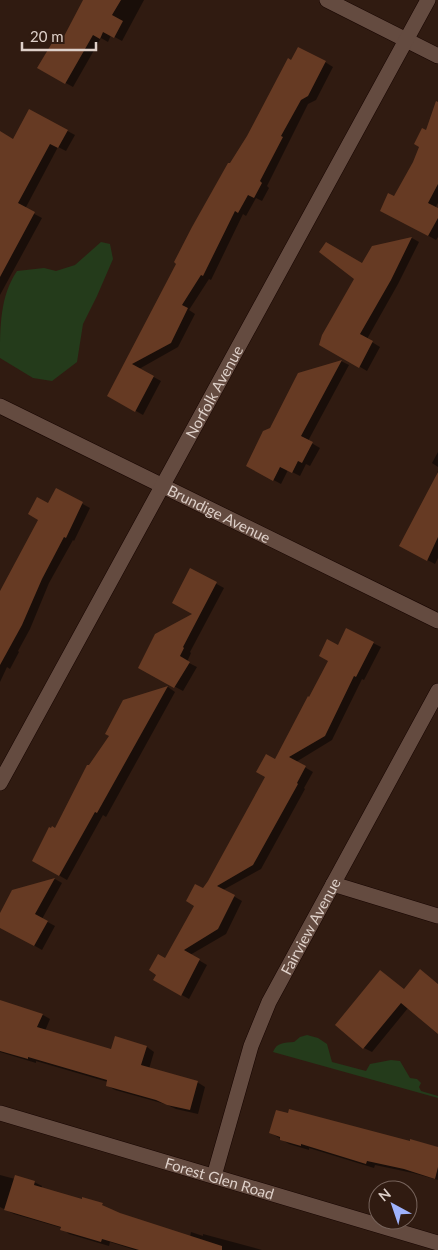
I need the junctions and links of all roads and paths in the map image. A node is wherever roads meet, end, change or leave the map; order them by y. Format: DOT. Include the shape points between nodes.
graph roads {
  1 [pos="326,0"];
  2 [pos="428,0"];
  3 [pos="407,40"];
  4 [pos="438,56"];
  5 [pos="0,406"];
  6 [pos="163,486"];
  7 [pos="438,621"];
  8 [pos="438,691"];
  9 [pos="0,783"];
  10 [pos="333,884"];
  11 [pos="438,916"];
  12 [pos="0,1113"];
  13 [pos="214,1176"];
  14 [pos="438,1243"];
  1 -- 3 [label="street"];
  2 -- 3 [label="street, Norfolk Avenue"];
  3 -- 4 [label="street"];
  3 -- 6 [label="street, Norfolk Avenue"];
  5 -- 6 [label="street, Brundige Avenue"];
  6 -- 7 [label="street, Brundige Avenue"];
  6 -- 9 [label="street, Norfolk Avenue"];
  8 -- 10 [label="street, Fairview Avenue"];
  10 -- 11 [label="street"];
  10 -- 13 [label="street, Fairview Avenue" via="268,1002 251,1046"];
  12 -- 13 [label="street, Forest Glen Road"];
  13 -- 14 [label="street, Forest Glen Road"];
}
